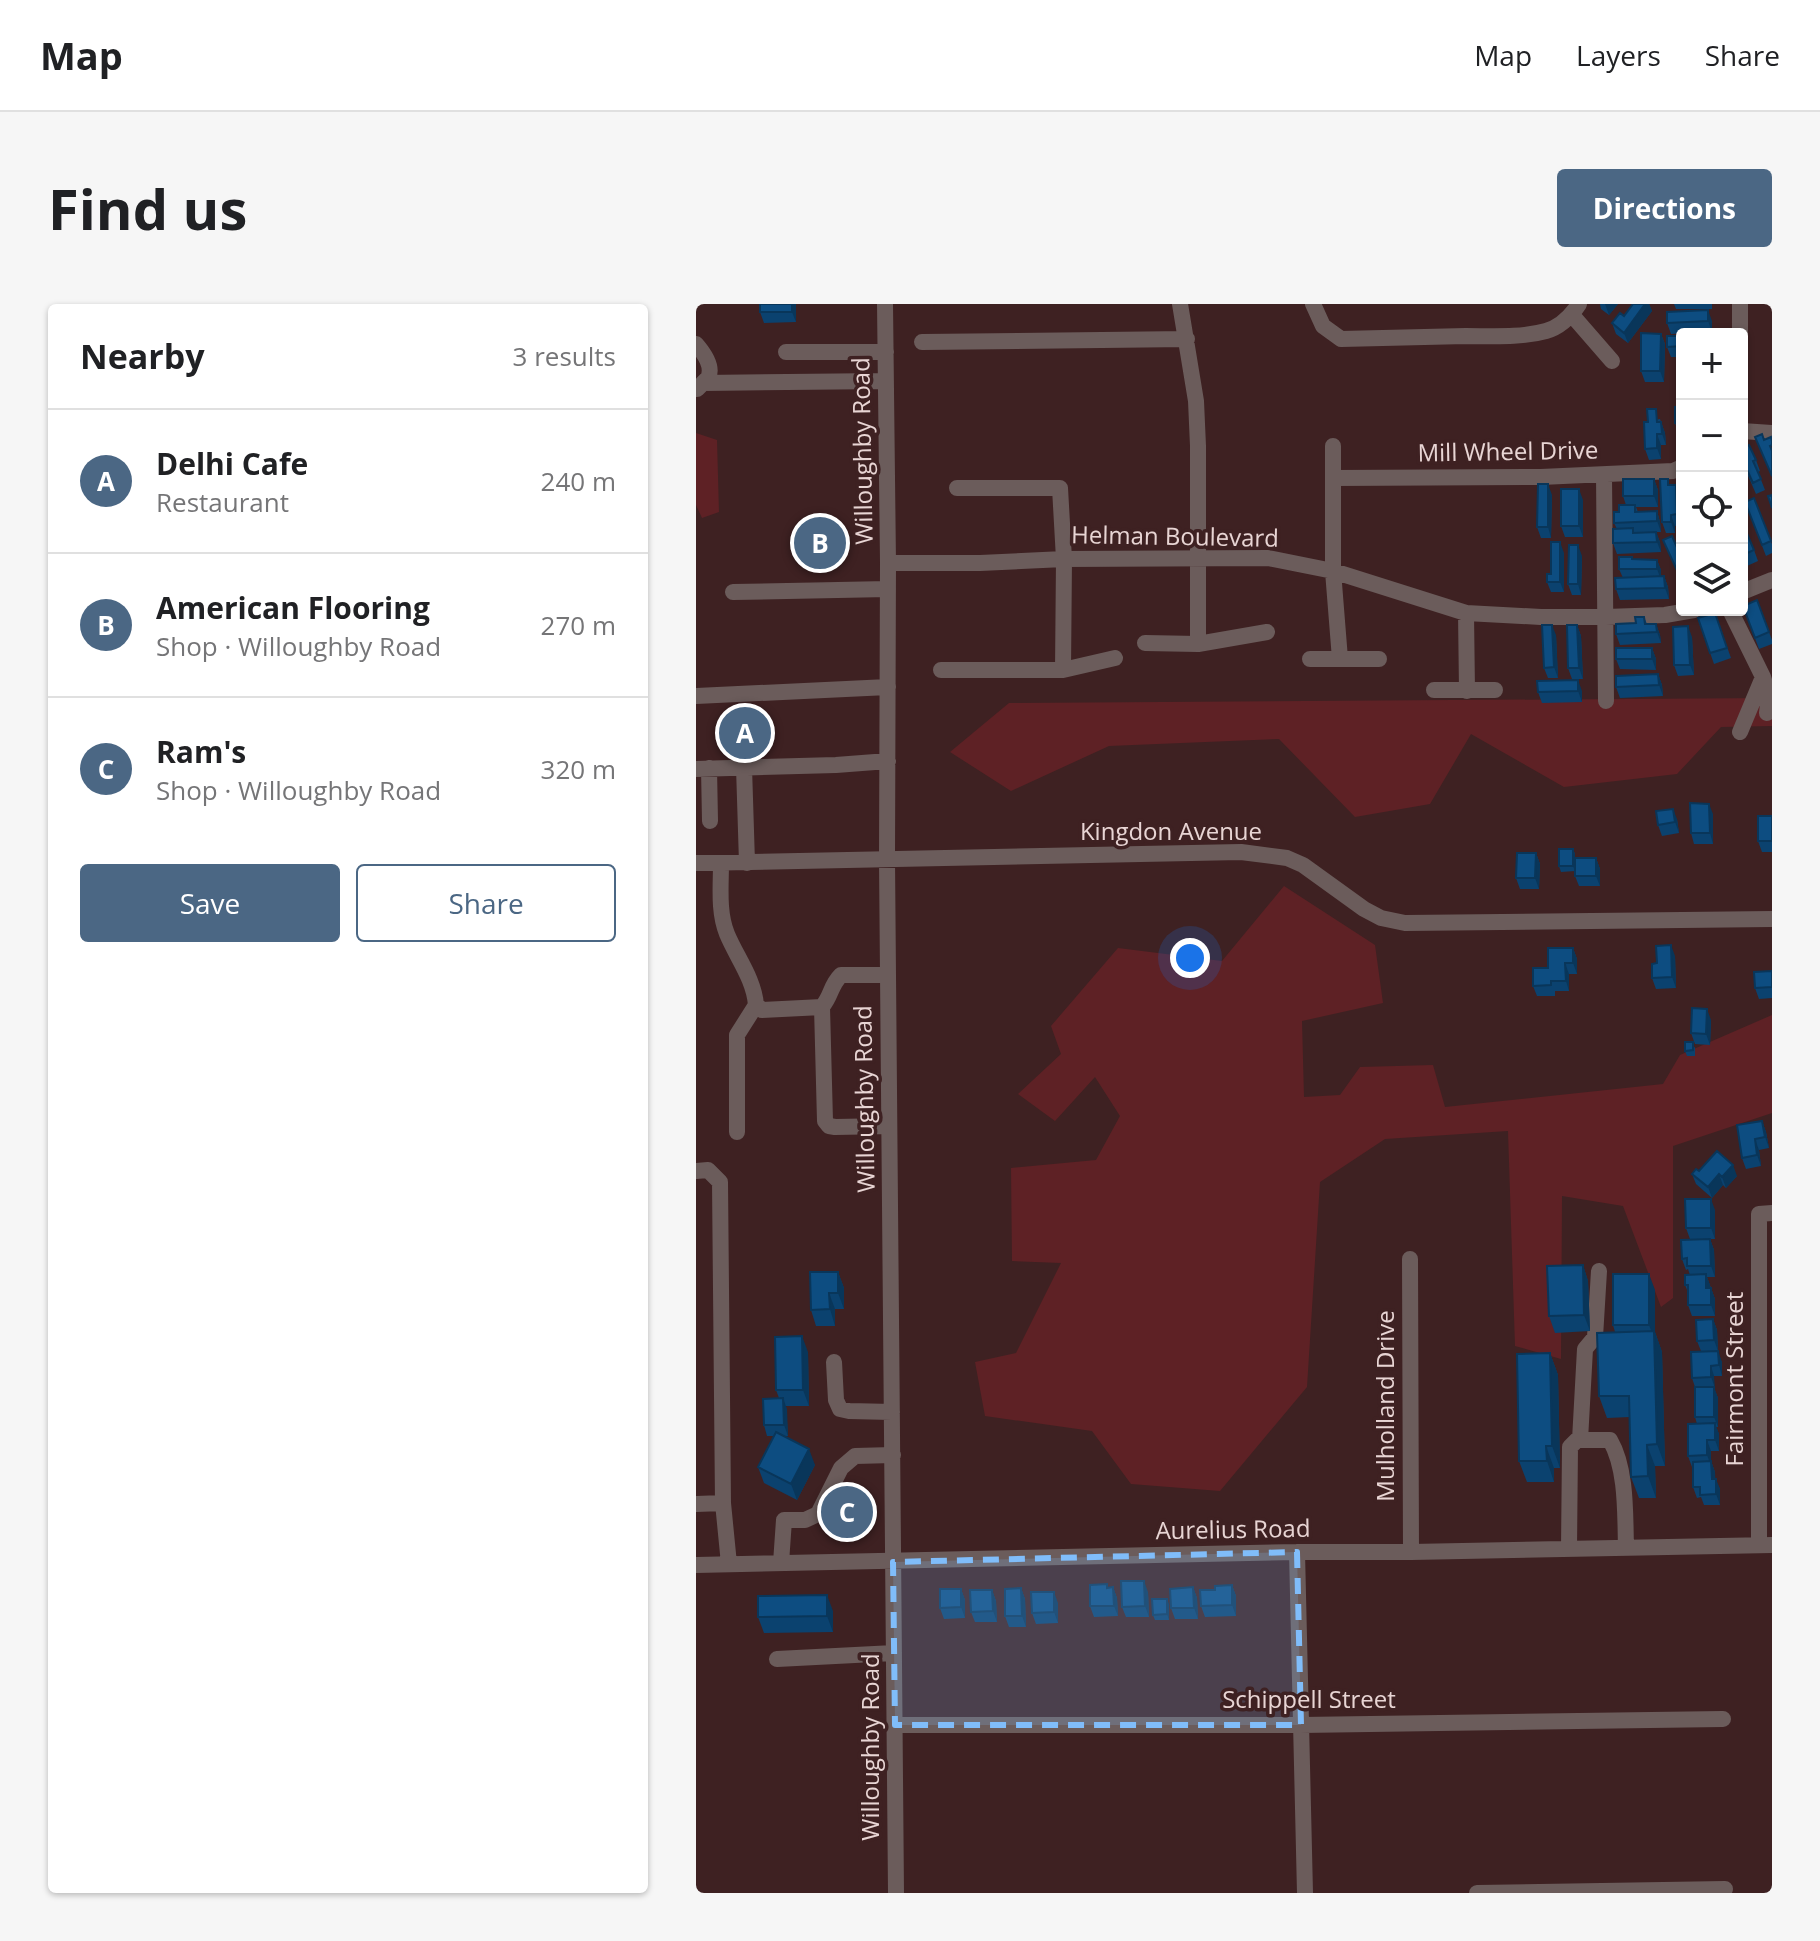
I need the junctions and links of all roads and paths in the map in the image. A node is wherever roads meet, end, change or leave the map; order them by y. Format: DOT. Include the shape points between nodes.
graph roads {
  1 [pos="885,304"];
  2 [pos="1180,304"];
  3 [pos="1313,304"];
  4 [pos="1740,304"];
  5 [pos="1576,309"];
  6 [pos="1740,328"];
  7 [pos="1187,339"];
  8 [pos="922,342"];
  9 [pos="696,344"];
  10 [pos="786,352"];
  11 [pos="886,352"];
  12 [pos="1612,361"];
  13 [pos="886,381"];
  14 [pos="699,387"];
  15 [pos="1748,431"];
  16 [pos="1772,433"];
  17 [pos="1333,446"];
  18 [pos="1676,470"];
  19 [pos="1604,475"];
  20 [pos="1334,478"];
  21 [pos="957,488"];
  22 [pos="1064,559"];
  23 [pos="1197,560"];
  24 [pos="888,563"];
  25 [pos="1333,571"];
  26 [pos="1772,580"];
  27 [pos="888,589"];
  28 [pos="1748,590"];
  29 [pos="733,592"];
  30 [pos="1466,613"];
  31 [pos="1676,613"];
  32 [pos="1733,616"];
  33 [pos="1606,617"];
  34 [pos="1267,632"];
  35 [pos="1145,643"];
  36 [pos="1198,644"];
  37 [pos="1115,658"];
  38 [pos="1310,659"];
  39 [pos="1340,659"];
  40 [pos="1379,659"];
  41 [pos="941,670"];
  42 [pos="1063,670"];
  43 [pos="1763,677"];
  44 [pos="888,687"];
  45 [pos="1434,690"];
  46 [pos="1495,690"];
  47 [pos="1467,691"];
  48 [pos="696,696"];
  49 [pos="1606,701"];
  50 [pos="1767,713"];
  51 [pos="1740,732"];
  52 [pos="888,761"];
  53 [pos="744,767"];
  54 [pos="702,769"];
  55 [pos="710,821"];
  56 [pos="887,860"];
  57 [pos="696,863"];
  58 [pos="721,863"];
  59 [pos="747,863"];
  60 [pos="1772,919"];
  61 [pos="888,975"];
  62 [pos="756,1005"];
  63 [pos="822,1007"];
  64 [pos="889,1126"];
  65 [pos="737,1132"];
  66 [pos="696,1171"];
  67 [pos="1765,1214"];
  68 [pos="1410,1259"];
  69 [pos="1599,1271"];
  70 [pos="834,1362"];
  71 [pos="892,1412"];
  72 [pos="1580,1440"];
  73 [pos="893,1455"];
  74 [pos="723,1503"];
  75 [pos="696,1504"];
  76 [pos="1766,1545"];
  77 [pos="1626,1548"];
  78 [pos="1569,1549"];
  79 [pos="1297,1552"];
  80 [pos="1411,1552"];
  81 [pos="893,1562"];
  82 [pos="781,1563"];
  83 [pos="729,1564"];
  84 [pos="696,1565"];
  85 [pos="894,1653"];
  86 [pos="777,1659"];
  87 [pos="1723,1719"];
  88 [pos="895,1725"];
  89 [pos="1301,1725"];
  90 [pos="1725,1889"];
  91 [pos="896,1893"];
  92 [pos="1305,1893"];
  93 [pos="1477,1893"];
  1 -- 11 [label="street, Willoughby Road"];
  2 -- 7 [label="street"];
  3 -- 5 [label="street" via="1323,326 1341,339 1530,334 1549,330"];
  4 -- 6 [label="street"];
  5 -- 12 [label="street"];
  7 -- 8 [label="street"];
  7 -- 23 [label="street" via="1196,401"];
  9 -- 14 [label="street" via="709,369"];
  10 -- 11 [label="street"];
  11 -- 13 [label="street, Willoughby Road"];
  13 -- 14 [label="street"];
  13 -- 24 [label="street, Willoughby Road"];
  15 -- 16 [label="street"];
  17 -- 20 [label="street"];
  18 -- 19 [label="street, Mill Wheel Drive"];
  19 -- 20 [label="street, Mill Wheel Drive"];
  19 -- 33 [label="street"];
  20 -- 25 [label="street"];
  21 -- 22 [label="street" via="1060,488"];
  22 -- 23 [label="street, Helman Boulevard"];
  22 -- 24 [label="street, Helman Boulevard"];
  22 -- 42 [label="street"];
  23 -- 25 [label="street, Helman Boulevard" via="1268,558"];
  23 -- 36 [label="street"];
  24 -- 27 [label="street, Willoughby Road"];
  25 -- 30 [label="street, Helman Boulevard"];
  25 -- 39 [label="street"];
  26 -- 28 [label="street"];
  27 -- 29 [label="street"];
  27 -- 44 [label="street, Willoughby Road"];
  30 -- 33 [label="street, Helman Boulevard"];
  30 -- 47 [label="street"];
  31 -- 33 [label="street, Helman Boulevard"];
  32 -- 43 [label="street"];
  33 -- 49 [label="street"];
  34 -- 36 [label="street"];
  35 -- 36 [label="street"];
  37 -- 42 [label="street"];
  38 -- 39 [label="street"];
  39 -- 40 [label="street"];
  41 -- 42 [label="street"];
  43 -- 50 [label="street"];
  43 -- 51 [label="street"];
  44 -- 48 [label="street"];
  44 -- 52 [label="street, Willoughby Road"];
  45 -- 47 [label="street"];
  46 -- 47 [label="street"];
  52 -- 53 [label="street"];
  52 -- 56 [label="street, Willoughby Road"];
  53 -- 54 [label="street"];
  53 -- 59 [label="street"];
  54 -- 55 [label="street"];
  56 -- 59 [label="street, Kingdon Avenue"];
  56 -- 60 [label="street, Kingdon Avenue" via="1241,852 1287,858 1364,909 1405,923"];
  56 -- 61 [label="street, Willoughby Road"];
  57 -- 58 [label="street, Kingdon Avenue"];
  58 -- 59 [label="street, Kingdon Avenue"];
  58 -- 62 [label="street" via="725,931 755,992"];
  61 -- 63 [label="street" via="841,975"];
  61 -- 64 [label="street, Willoughby Road"];
  62 -- 63 [label="street" via="762,1010"];
  62 -- 65 [label="street" via="737,1035"];
  63 -- 64 [label="street" via="825,1121 835,1127"];
  64 -- 71 [label="street, Willoughby Road"];
  66 -- 74 [label="street" via="708,1170 720,1182"];
  67 -- 76 [label="street, Fairmont Street"];
  68 -- 80 [label="street, Mulholland Drive"];
  69 -- 72 [label="street" via="1595,1337 1585,1349"];
  70 -- 71 [label="street" via="840,1409"];
  71 -- 73 [label="street, Willoughby Road"];
  72 -- 77 [label="street" via="1610,1440 1615,1448"];
  72 -- 78 [label="street" via="1570,1447"];
  73 -- 81 [label="street, Willoughby Road"];
  73 -- 82 [label="street" via="855,1456 841,1468 818,1514 784,1520"];
  74 -- 75 [label="street"];
  74 -- 83 [label="street"];
  76 -- 77 [label="street, Aurelius Road"];
  77 -- 78 [label="street, Aurelius Road"];
  78 -- 80 [label="street, Aurelius Road"];
  79 -- 80 [label="street, Aurelius Road"];
  79 -- 81 [label="street, Aurelius Road"];
  79 -- 89 [label="street"];
  81 -- 82 [label="street, Aurelius Road"];
  81 -- 85 [label="street, Willoughby Road"];
  82 -- 83 [label="street, Aurelius Road"];
  83 -- 84 [label="street, Aurelius Road"];
  85 -- 86 [label="street"];
  85 -- 88 [label="street, Willoughby Road"];
  87 -- 89 [label="street, Schippell Street"];
  88 -- 89 [label="street, Schippell Street"];
  88 -- 91 [label="street, Willoughby Road"];
  89 -- 92 [label="street"];
  90 -- 93 [label="street"];
}
